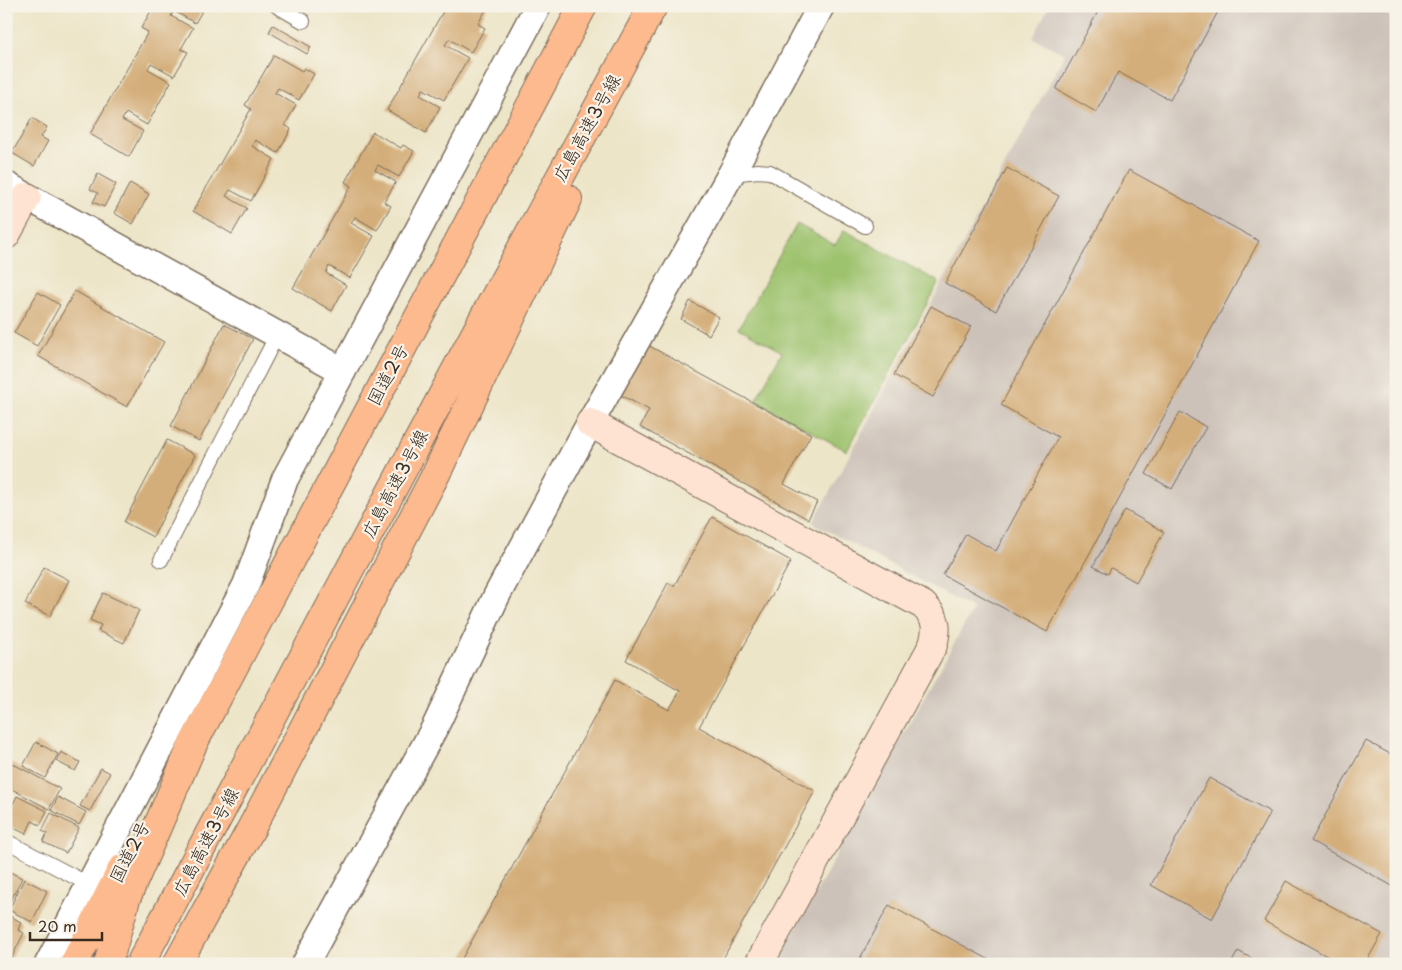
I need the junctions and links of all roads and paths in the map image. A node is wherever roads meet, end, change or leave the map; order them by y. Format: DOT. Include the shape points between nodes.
graph roads {
  1 [pos="277,6"];
  2 [pos="538,6"];
  3 [pos="583,6"];
  4 [pos="653,6"];
  5 [pos="661,6"];
  6 [pos="820,6"];
  7 [pos="303,21"];
  8 [pos="731,174"];
  9 [pos="17,191"];
  10 [pos="865,226"];
  11 [pos="6,235"];
  12 [pos="277,335"];
  13 [pos="343,371"];
  14 [pos="590,423"];
  15 [pos="161,560"];
  16 [pos="193,744"];
  17 [pos="6,841"];
  18 [pos="90,885"];
  19 [pos="48,964"];
  20 [pos="74,964"];
  21 [pos="108,964"];
  22 [pos="140,964"];
  23 [pos="177,964"];
  24 [pos="305,964"];
  25 [pos="759,964"];
  1 -- 7 [label="lane"];
  2 -- 13 [label="street"];
  3 -- 16 [label="highway, 国道2号"];
  4 -- 22 [label="highway, 広島高速3号線"];
  5 -- 23 [label="highway, 広島高速3号線" via="437,472"];
  6 -- 8 [label="street"];
  8 -- 10 [label="lane" via="770,172"];
  8 -- 14 [label="street"];
  9 -- 11 [label="street"];
  9 -- 12 [label="street"];
  12 -- 13 [label="street"];
  12 -- 15 [label="lane"];
  13 -- 18 [label="street" via="285,479 246,585"];
  14 -- 24 [label="street" via="497,595 435,727"];
  14 -- 25 [label="street" via="923,605 936,622 933,645"];
  16 -- 20 [label="highway, 国道2号" via="166,782"];
  16 -- 21 [label="highway, 国道2号" via="126,899"];
  17 -- 18 [label="lane"];
  18 -- 19 [label="street"];
}
